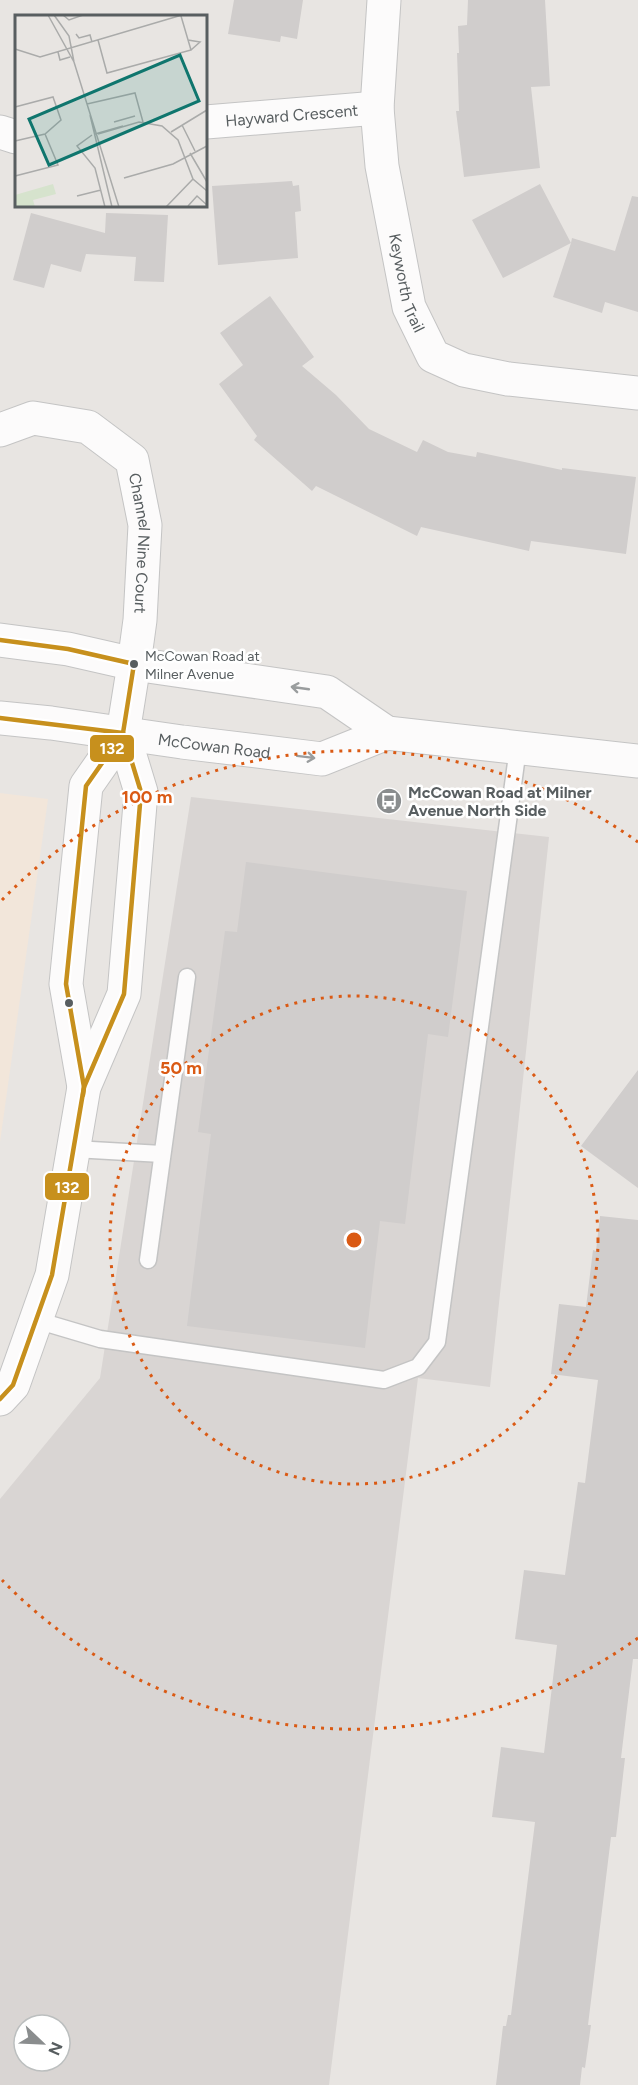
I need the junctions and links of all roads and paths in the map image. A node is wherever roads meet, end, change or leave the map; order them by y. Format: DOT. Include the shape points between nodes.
graph roads {
  1 [pos="384,0"];
  2 [pos="377,108"];
  3 [pos="207,122"];
  4 [pos="0,132"];
  5 [pos="15,137"];
  6 [pos="638,393"];
  7 [pos="0,430"];
  8 [pos="0,640"];
  9 [pos="134,664"];
  10 [pos="0,718"];
  11 [pos="123,733"];
  12 [pos="387,734"];
  13 [pos="518,748"];
  14 [pos="638,761"];
  15 [pos="187,977"];
  16 [pos="84,1087"];
  17 [pos="74,1149"];
  18 [pos="162,1154"];
  19 [pos="148,1260"];
  20 [pos="36,1320"];
  21 [pos="0,1399"];
  1 -- 2 [label="main road, Keyworth Trail"];
  2 -- 3 [label="main road, Hayward Crescent"];
  2 -- 6 [label="main road, Keyworth Trail" via="382,166 409,307 433,356 464,370 508,379"];
  4 -- 5 [label="main road"];
  7 -- 9 [label="main road, Channel Nine Court" via="33,418 87,427 132,460 145,525"];
  8 -- 9 [label="main road, McCowan Road" via="68,649"];
  9 -- 11 [label="main road, Channel Nine Court"];
  12 -- 9 [label="main road, McCowan Road, one-way" via="327,692"];
  10 -- 11 [label="main road, McCowan Road"];
  11 -- 12 [label="main road, McCowan Road, one-way" via="322,759"];
  11 -- 16 [label="main road" via="141,792 123,994"];
  11 -- 16 [label="main road" via="86,786 66,984"];
  12 -- 13 [label="main road, McCowan Road"];
  13 -- 14 [label="main road, McCowan Road"];
  13 -- 20 [label="lane" via="437,1342 418,1367 384,1380 100,1339"];
  15 -- 18 [label="lane"];
  16 -- 17 [label="main road"];
  17 -- 18 [label="lane"];
  17 -- 20 [label="main road" via="52,1275"];
  18 -- 19 [label="lane"];
  20 -- 21 [label="main road" via="13,1385"];
}
